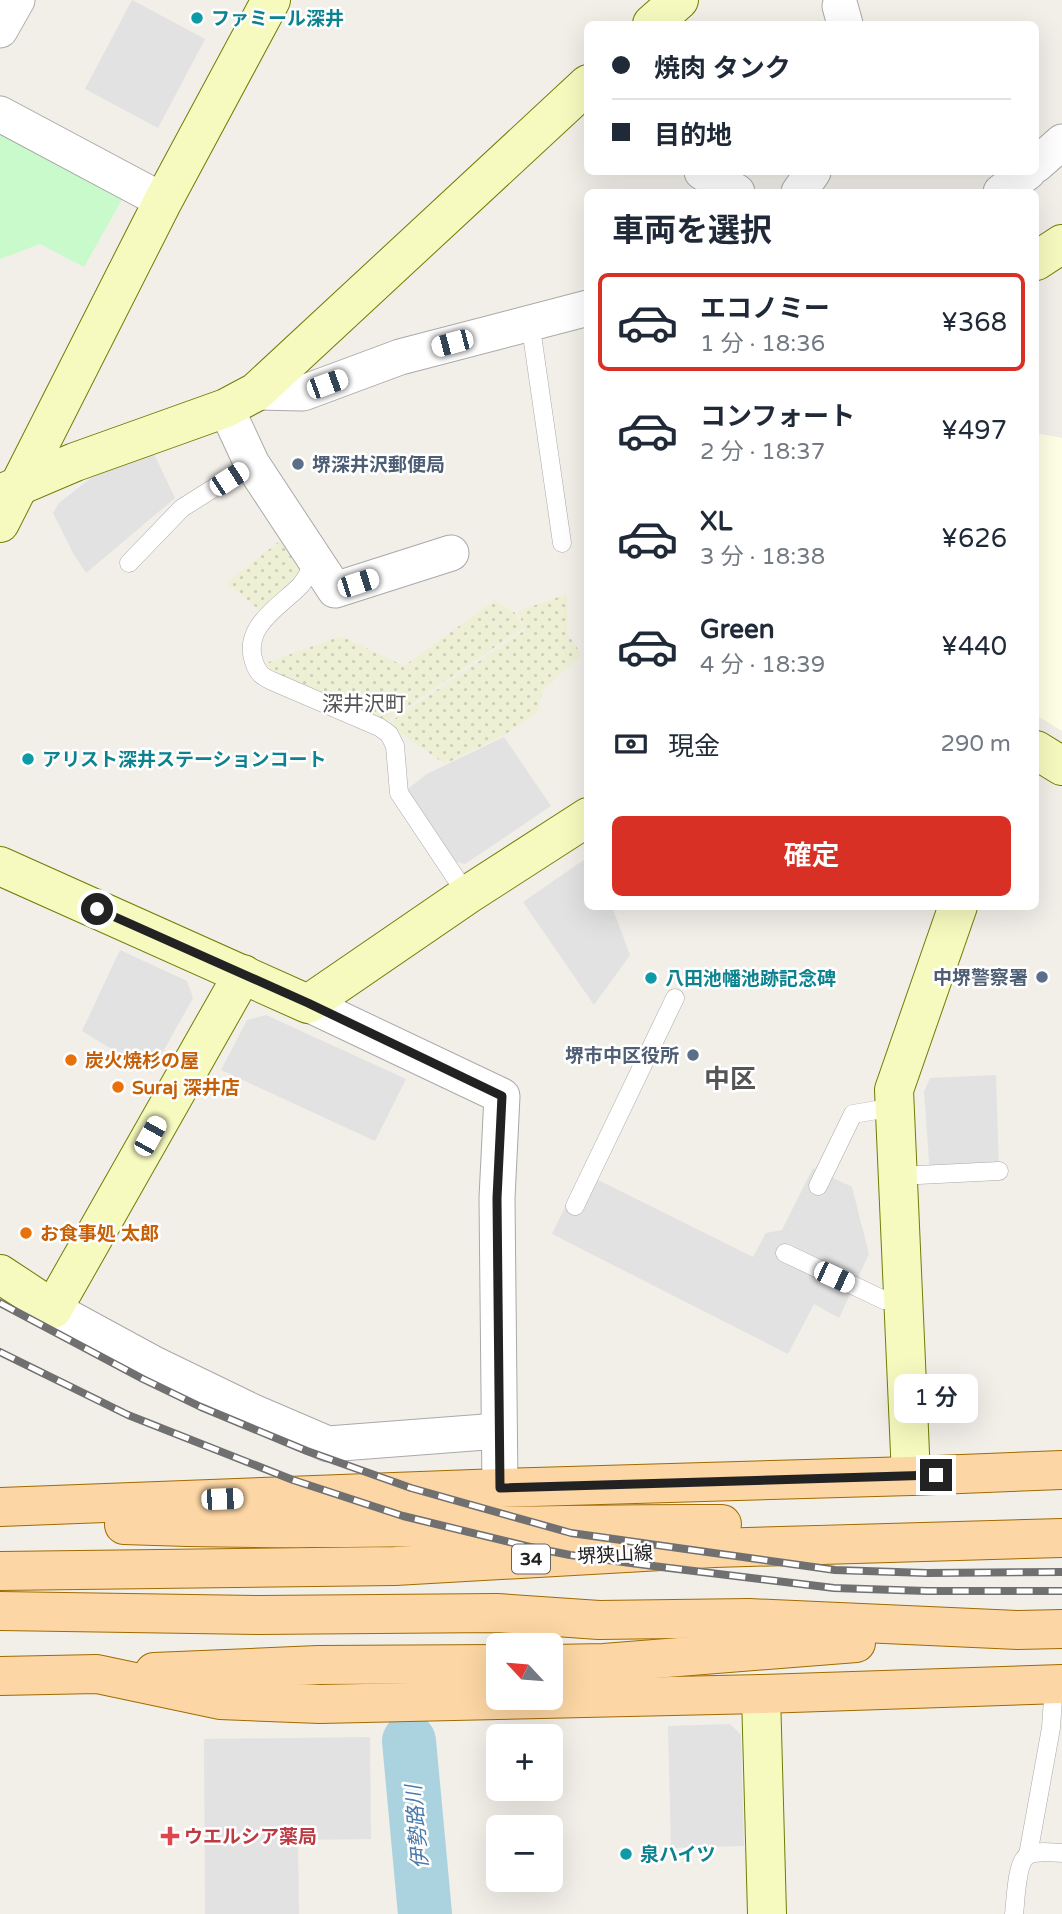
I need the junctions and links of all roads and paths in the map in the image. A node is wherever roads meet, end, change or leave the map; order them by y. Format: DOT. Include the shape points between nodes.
graph roads {
  1 [pos="16,0"];
  2 [pos="271,0"];
  3 [pos="678,0"];
  4 [pos="655,21"];
  5 [pos="0,30"];
  6 [pos="584,88"];
  7 [pos="0,114"];
  8 [pos="1062,142"];
  9 [pos="1039,161"];
  10 [pos="707,175"];
  11 [pos="1024,175"];
  12 [pos="732,189"];
  13 [pos="1005,189"];
  14 [pos="163,201"];
  15 [pos="1062,244"];
  16 [pos="1039,259"];
  17 [pos="584,309"];
  18 [pos="530,321"];
  19 [pos="241,400"];
  20 [pos="252,464"];
  21 [pos="8,491"];
  22 [pos="0,523"];
  23 [pos="562,543"];
  24 [pos="451,554"];
  25 [pos="129,563"];
  26 [pos="316,563"];
  27 [pos="1039,752"];
  28 [pos="1062,766"];
  29 [pos="584,820"];
  30 [pos="0,866"];
  31 [pos="467,895"];
  32 [pos="957,910"];
  33 [pos="243,974"];
  34 [pos="675,999"];
  35 [pos="308,1003"];
  36 [pos="895,1107"];
  37 [pos="999,1171"];
  38 [pos="898,1176"];
  39 [pos="818,1186"];
  40 [pos="575,1206"];
  41 [pos="785,1253"];
  42 [pos="0,1274"];
  43 [pos="902,1299"];
  44 [pos="53,1309"];
  45 [pos="498,1431"];
  46 [pos="1062,1470"];
  47 [pos="911,1476"];
  48 [pos="500,1488"];
  49 [pos="0,1507"];
  50 [pos="0,1520"];
  51 [pos="1062,1532"];
  52 [pos="1062,1538"];
  53 [pos="0,1571"];
  54 [pos="0,1611"];
  55 [pos="1062,1629"];
  56 [pos="1018,1630"];
  57 [pos="486,1664"];
  58 [pos="564,1664"];
  59 [pos="97,1674"];
  60 [pos="0,1676"];
  61 [pos="1058,1684"];
  62 [pos="761,1694"];
  63 [pos="1062,1853"];
  64 [pos="1028,1855"];
  65 [pos="767,1914"];
  66 [pos="1014,1914"];
  1 -- 5 [label="street"];
  2 -- 14 [label="street"];
  3 -- 4 [label="street"];
  6 -- 19 [label="street"];
  7 -- 14 [label="street"];
  8 -- 9 [label="street"];
  10 -- 12 [label="street"];
  11 -- 13 [label="street"];
  14 -- 21 [label="street"];
  15 -- 16 [label="street"];
  17 -- 18 [label="street"];
  18 -- 19 [label="street" via="400,357 303,393"];
  18 -- 23 [label="lane"];
  19 -- 20 [label="street"];
  19 -- 21 [label="street"];
  20 -- 25 [label="lane" via="183,508"];
  20 -- 26 [label="street"];
  21 -- 22 [label="street"];
  24 -- 26 [label="street" via="335,590"];
  26 -- 31 [label="lane" via="257,628 250,650 257,672 388,734 395,746 399,793"];
  27 -- 28 [label="street"];
  29 -- 31 [label="street"];
  30 -- 33 [label="street"];
  31 -- 35 [label="street"];
  32 -- 36 [label="street" via="894,1090"];
  33 -- 35 [label="street"];
  33 -- 44 [label="street"];
  34 -- 40 [label="lane"];
  35 -- 45 [label="street" via="502,1096 497,1198"];
  36 -- 38 [label="street"];
  36 -- 39 [label="lane" via="853,1114"];
  37 -- 38 [label="lane"];
  38 -- 43 [label="street"];
  41 -- 43 [label="lane" via="884,1300"];
  42 -- 44 [label="street"];
  43 -- 47 [label="street"];
  44 -- 45 [label="street" via="168,1371 328,1444"];
  45 -- 48 [label="street"];
  46 -- 47 [label="main road"];
  47 -- 48 [label="main road"];
  48 -- 49 [label="main road"];
  50 -- 51 [label="main road" via="211,1528 683,1524"];
  52 -- 53 [label="main road, 堺狭山線 / 34" via="714,1548 395,1566"];
  54 -- 56 [label="main road" via="497,1613 599,1620 749,1618"];
  55 -- 56 [label="main road"];
  56 -- 58 [label="main road"];
  57 -- 59 [label="main road"];
  59 -- 60 [label="main road"];
  59 -- 62 [label="main road" via="220,1700 320,1704"];
  61 -- 62 [label="main road"];
  61 -- 64 [label="lane"];
  62 -- 65 [label="street"];
  63 -- 64 [label="lane"];
  64 -- 66 [label="lane" via="1021,1863"];
}
